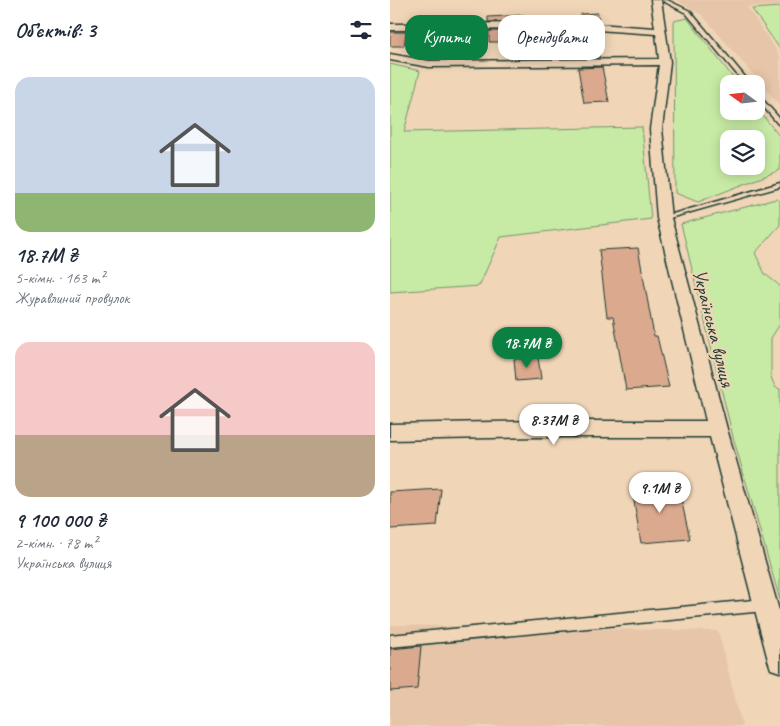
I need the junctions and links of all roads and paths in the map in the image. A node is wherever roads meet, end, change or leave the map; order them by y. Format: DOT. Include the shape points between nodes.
graph roads {
  1 [pos="656,0"];
  2 [pos="663,0"];
  3 [pos="390,28"];
  4 [pos="662,31"];
  5 [pos="390,57"];
  6 [pos="665,62"];
  7 [pos="740,75"];
  8 [pos="765,105"];
  9 [pos="780,123"];
  10 [pos="780,185"];
  11 [pos="664,218"];
  12 [pos="717,429"];
  13 [pos="390,432"];
  14 [pos="766,605"];
  15 [pos="390,641"];
  16 [pos="780,660"];
  1 -- 4 [label="street, Українська вулиця"];
  2 -- 7 [label="lane" via="688,12"];
  3 -- 4 [label="street" via="582,26"];
  4 -- 6 [label="street, Українська вулиця"];
  5 -- 6 [label="street" via="429,64"];
  6 -- 11 [label="street, Українська вулиця" via="656,129"];
  8 -- 9 [label="lane"];
  10 -- 11 [label="lane"];
  11 -- 12 [label="street, Українська вулиця"];
  12 -- 13 [label="street"];
  12 -- 14 [label="street, Українська вулиця"];
  14 -- 15 [label="lane"];
  14 -- 16 [label="street, Українська вулиця"];
}
